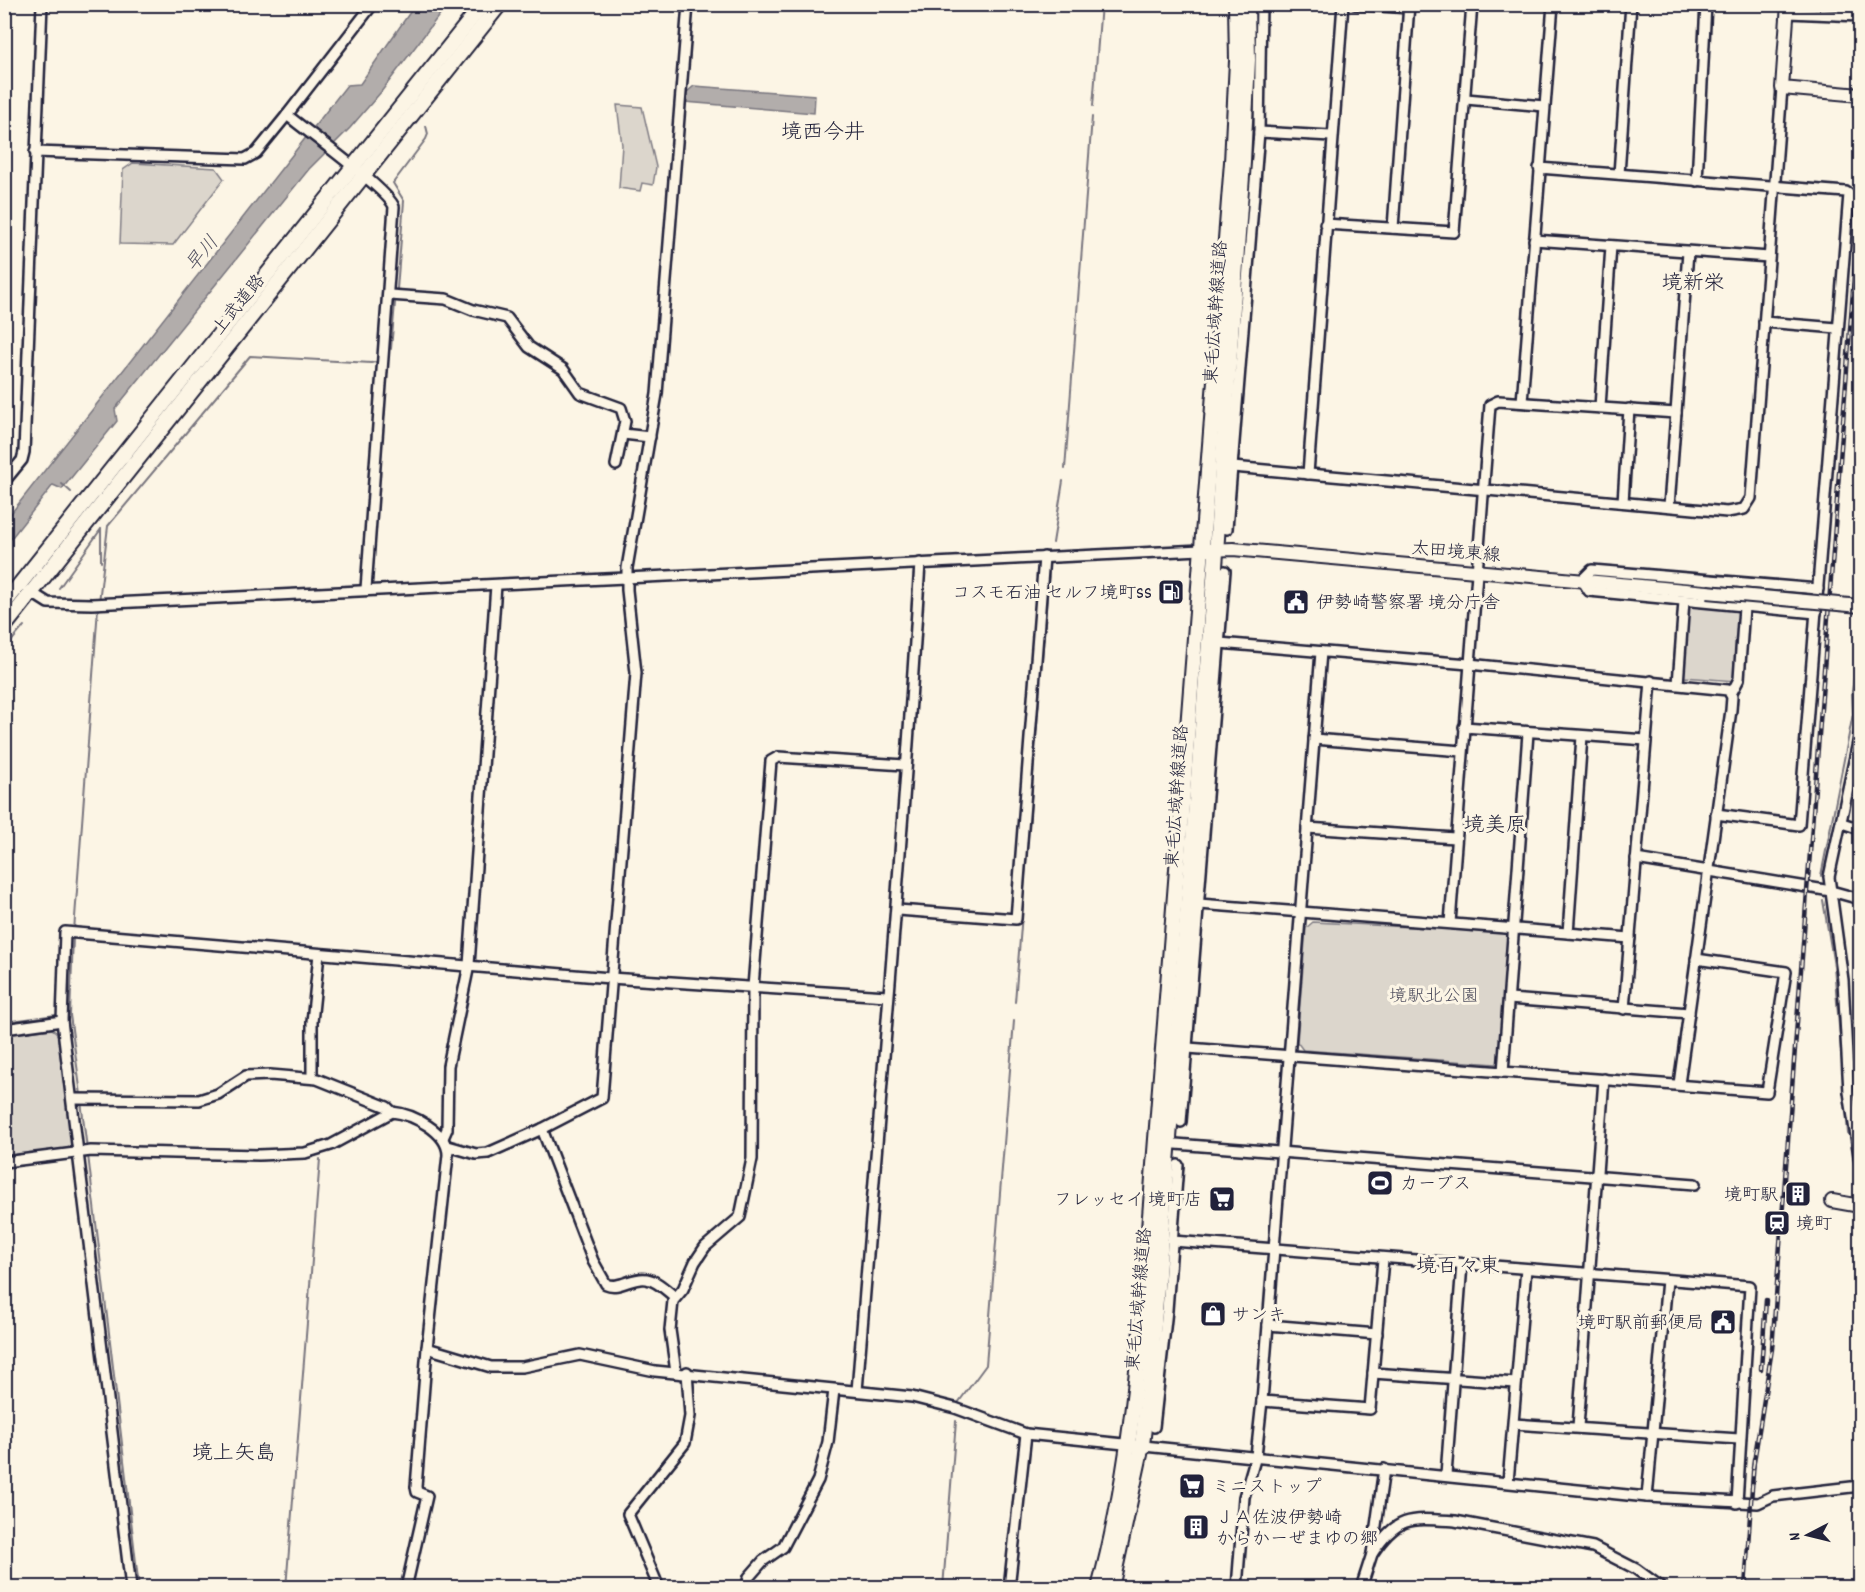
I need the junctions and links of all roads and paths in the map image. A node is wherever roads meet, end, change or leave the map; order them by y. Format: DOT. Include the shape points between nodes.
graph roads {
  1 [pos="42,4"];
  2 [pos="373,4"];
  3 [pos="483,4"];
  4 [pos="500,4"];
  5 [pos="688,4"];
  6 [pos="1236,4"];
  7 [pos="1247,4"];
  8 [pos="1261,4"];
  9 [pos="1343,4"];
  10 [pos="1355,4"];
  11 [pos="1472,4"];
  12 [pos="1553,4"];
  13 [pos="1631,4"];
  14 [pos="1706,4"];
  15 [pos="1409,6"];
  16 [pos="1788,9"];
  17 [pos="1860,16"];
  18 [pos="1782,88"];
  19 [pos="1860,95"];
  20 [pos="1466,99"];
  21 [pos="1544,106"];
  22 [pos="287,115"];
  23 [pos="1259,132"];
  24 [pos="1331,136"];
  25 [pos="35,152"];
  26 [pos="348,164"];
  27 [pos="1539,168"];
  28 [pos="1618,174"];
  29 [pos="364,177"];
  30 [pos="1697,181"];
  31 [pos="1776,185"];
  32 [pos="1325,224"];
  33 [pos="1393,228"];
  34 [pos="1534,240"];
  35 [pos="1611,246"];
  36 [pos="1688,252"];
  37 [pos="1770,257"];
  38 [pos="390,295"];
  39 [pos="1764,322"];
  40 [pos="1837,328"];
  41 [pos="1242,345"];
  42 [pos="1229,366"];
  43 [pos="1522,402"];
  44 [pos="1600,407"];
  45 [pos="1629,409"];
  46 [pos="1676,413"];
  47 [pos="623,434"];
  48 [pos="650,437"];
  49 [pos="616,465"];
  50 [pos="1233,466"];
  51 [pos="1308,474"];
  52 [pos="4,482"];
  53 [pos="1483,489"];
  54 [pos="1623,502"];
  55 [pos="1669,506"];
  56 [pos="1227,529"];
  57 [pos="1201,550"];
  58 [pos="1216,550"];
  59 [pos="1044,557"];
  60 [pos="920,563"];
  61 [pos="1225,571"];
  62 [pos="1476,571"];
  63 [pos="627,577"];
  64 [pos="1582,580"];
  65 [pos="20,584"];
  66 [pos="496,585"];
  67 [pos="366,589"];
  68 [pos="1818,589"];
  69 [pos="31,593"];
  70 [pos="1684,601"];
  71 [pos="4,603"];
  72 [pos="1860,606"];
  73 [pos="1744,607"];
  74 [pos="1816,613"];
  75 [pos="4,627"];
  76 [pos="1220,643"];
  77 [pos="1321,652"];
  78 [pos="1469,664"];
  79 [pos="1651,681"];
  80 [pos="1678,684"];
  81 [pos="1731,694"];
  82 [pos="1202,695"];
  83 [pos="1213,719"];
  84 [pos="1464,727"];
  85 [pos="1528,733"];
  86 [pos="1860,733"];
  87 [pos="1582,736"];
  88 [pos="1314,739"];
  89 [pos="1646,741"];
  90 [pos="1462,751"];
  91 [pos="905,765"];
  92 [pos="1716,814"];
  93 [pos="1842,823"];
  94 [pos="1307,828"];
  95 [pos="1860,829"];
  96 [pos="1455,838"];
  97 [pos="1636,859"];
  98 [pos="1707,869"];
  99 [pos="1831,891"];
  100 [pos="1860,899"];
  101 [pos="1199,904"];
  102 [pos="898,910"];
  103 [pos="1300,914"];
  104 [pos="1450,923"];
  105 [pos="1514,930"];
  106 [pos="1568,933"];
  107 [pos="1630,938"];
  108 [pos="319,954"];
  109 [pos="1696,959"];
  110 [pos="469,964"];
  111 [pos="610,978"];
  112 [pos="753,987"];
  113 [pos="1192,990"];
  114 [pos="887,996"];
  115 [pos="1509,999"];
  116 [pos="1178,1003"];
  117 [pos="1624,1009"];
  118 [pos="1689,1013"];
  119 [pos="62,1021"];
  120 [pos="4,1029"];
  121 [pos="1188,1048"];
  122 [pos="1289,1056"];
  123 [pos="1503,1072"];
  124 [pos="312,1078"];
  125 [pos="1604,1079"];
  126 [pos="1679,1084"];
  127 [pos="73,1099"];
  128 [pos="392,1112"];
  129 [pos="1180,1122"];
  130 [pos="542,1130"];
  131 [pos="445,1142"];
  132 [pos="1162,1143"];
  133 [pos="85,1151"];
  134 [pos="1281,1153"];
  135 [pos="1860,1161"];
  136 [pos="4,1162"];
  137 [pos="1178,1165"];
  138 [pos="1597,1177"];
  139 [pos="1695,1184"];
  140 [pos="1832,1201"];
  141 [pos="1856,1205"];
  142 [pos="1163,1208"];
  143 [pos="1175,1219"];
  144 [pos="1173,1241"];
  145 [pos="1273,1249"];
  146 [pos="1383,1259"];
  147 [pos="1462,1264"];
  148 [pos="1526,1269"];
  149 [pos="1590,1273"];
  150 [pos="1666,1280"];
  151 [pos="675,1297"];
  152 [pos="1167,1310"];
  153 [pos="1153,1320"];
  154 [pos="1268,1325"];
  155 [pos="1377,1334"];
  156 [pos="427,1348"];
  157 [pos="676,1372"];
  158 [pos="687,1372"];
  159 [pos="1373,1373"];
  160 [pos="1453,1378"];
  161 [pos="1516,1383"];
  162 [pos="834,1390"];
  163 [pos="857,1391"];
  164 [pos="1262,1401"];
  165 [pos="1514,1424"];
  166 [pos="1578,1427"];
  167 [pos="1154,1428"];
  168 [pos="1026,1434"];
  169 [pos="1653,1435"];
  170 [pos="1739,1439"];
  171 [pos="1135,1444"];
  172 [pos="1256,1456"];
  173 [pos="1384,1469"];
  174 [pos="1446,1475"];
  175 [pos="1508,1482"];
  176 [pos="1860,1486"];
  177 [pos="1647,1497"];
  178 [pos="1737,1503"];
  179 [pos="1372,1554"];
  180 [pos="131,1587"];
  181 [pos="406,1587"];
  182 [pos="659,1587"];
  183 [pos="746,1587"];
  184 [pos="1009,1587"];
  185 [pos="1099,1587"];
  186 [pos="1111,1587"];
  187 [pos="1237,1587"];
  188 [pos="1361,1587"];
  189 [pos="1662,1587"];
  1 -- 25 [label="street"];
  2 -- 22 [label="street"];
  3 -- 26 [label="highway, 上武道路"];
  4 -- 29 [label="highway, 上武道路"];
  5 -- 48 [label="street" via="657,394"];
  6 -- 57 [label="highway, 東毛広域幹線道路" via="1234,142"];
  7 -- 42 [label="highway, 東毛広域幹線道路" via="1246,112"];
  8 -- 23 [label="street"];
  9 -- 24 [label="street"];
  10 -- 15 [label="street"];
  11 -- 20 [label="street"];
  12 -- 21 [label="street"];
  13 -- 28 [label="street"];
  14 -- 30 [label="street"];
  15 -- 33 [label="street"];
  16 -- 17 [label="street"];
  16 -- 18 [label="main road"];
  18 -- 19 [label="main road"];
  18 -- 31 [label="street"];
  20 -- 21 [label="street"];
  20 -- 33 [label="street" via="1454,232"];
  21 -- 27 [label="street"];
  22 -- 25 [label="street" via="256,153 245,159"];
  22 -- 26 [label="street"];
  23 -- 24 [label="street"];
  23 -- 41 [label="street"];
  24 -- 32 [label="street"];
  25 -- 52 [label="street" via="24,452"];
  26 -- 29 [label="street"];
  26 -- 65 [label="highway, 上武道路"];
  27 -- 28 [label="street"];
  27 -- 34 [label="street"];
  28 -- 30 [label="street"];
  29 -- 38 [label="street" via="394,204"];
  29 -- 69 [label="highway, 上武道路"];
  30 -- 31 [label="street"];
  31 -- 37 [label="street"];
  31 -- 40 [label="street" via="1849,194"];
  32 -- 33 [label="street"];
  32 -- 51 [label="street"];
  34 -- 35 [label="street"];
  34 -- 43 [label="street"];
  35 -- 36 [label="street"];
  35 -- 44 [label="street"];
  36 -- 37 [label="street"];
  36 -- 46 [label="street"];
  37 -- 39 [label="street"];
  38 -- 47 [label="street" via="446,299 507,318 529,347 563,369 580,393 621,408"];
  38 -- 67 [label="street"];
  39 -- 40 [label="street"];
  39 -- 55 [label="street" via="1749,504 1744,509 1726,512"];
  40 -- 68 [label="street"];
  41 -- 42 [label="street"];
  41 -- 50 [label="street"];
  42 -- 58 [label="highway, 東毛広域幹線道路"];
  43 -- 44 [label="street"];
  43 -- 53 [label="street" via="1494,401 1490,405"];
  44 -- 45 [label="street"];
  45 -- 46 [label="street"];
  45 -- 54 [label="street"];
  46 -- 55 [label="street"];
  47 -- 48 [label="street"];
  47 -- 49 [label="street"];
  48 -- 63 [label="street"];
  50 -- 51 [label="street"];
  50 -- 56 [label="street"];
  51 -- 53 [label="street"];
  53 -- 54 [label="street"];
  53 -- 62 [label="street"];
  54 -- 55 [label="street"];
  57 -- 58 [label="main road, 太田境東線"];
  57 -- 59 [label="street"];
  57 -- 132 [label="highway, 東毛広域幹線道路"];
  58 -- 62 [label="main road, 太田境東線"];
  58 -- 82 [label="highway, 東毛広域幹線道路"];
  59 -- 60 [label="street"];
  59 -- 102 [label="street" via="1016,919"];
  60 -- 63 [label="street"];
  60 -- 91 [label="street"];
  61 -- 76 [label="street"];
  62 -- 64 [label="main road, 太田境東線"];
  62 -- 78 [label="street"];
  63 -- 66 [label="street"];
  63 -- 111 [label="street" via="636,673"];
  64 -- 68 [label="street" via="1592,570"];
  64 -- 70 [label="street" via="1589,591"];
  64 -- 72 [label="main road, 太田境東線, bridge"];
  65 -- 69 [label="street"];
  65 -- 71 [label="highway, 上武道路"];
  66 -- 67 [label="street"];
  66 -- 110 [label="street"];
  67 -- 69 [label="street" via="102,604 48,603"];
  68 -- 74 [label="street"];
  69 -- 75 [label="highway, 上武道路"];
  70 -- 73 [label="street"];
  70 -- 80 [label="street"];
  73 -- 74 [label="street"];
  73 -- 81 [label="street" via="1739,680"];
  74 -- 92 [label="street" via="1799,825"];
  76 -- 77 [label="street"];
  76 -- 83 [label="street"];
  77 -- 78 [label="street"];
  77 -- 88 [label="street"];
  78 -- 79 [label="street"];
  78 -- 84 [label="street"];
  79 -- 80 [label="street"];
  79 -- 89 [label="street"];
  80 -- 81 [label="street" via="1719,687"];
  81 -- 92 [label="street"];
  82 -- 83 [label="street"];
  82 -- 116 [label="highway, 東毛広域幹線道路"];
  83 -- 101 [label="street"];
  84 -- 85 [label="street"];
  84 -- 90 [label="street"];
  85 -- 87 [label="street"];
  85 -- 105 [label="street"];
  86 -- 93 [label="street"];
  87 -- 89 [label="street"];
  87 -- 106 [label="street"];
  88 -- 90 [label="street"];
  88 -- 94 [label="street"];
  89 -- 97 [label="street"];
  90 -- 96 [label="street"];
  91 -- 102 [label="street"];
  91 -- 112 [label="street" via="773,758"];
  92 -- 98 [label="street"];
  93 -- 95 [label="street"];
  93 -- 99 [label="street" via="1829,877"];
  94 -- 96 [label="street"];
  94 -- 103 [label="street"];
  96 -- 104 [label="street"];
  97 -- 98 [label="street"];
  97 -- 107 [label="street"];
  98 -- 99 [label="street"];
  98 -- 109 [label="street"];
  99 -- 100 [label="street"];
  99 -- 135 [label="street" via="1843,980 1849,1092"];
  101 -- 103 [label="street"];
  101 -- 113 [label="street"];
  102 -- 114 [label="street"];
  103 -- 104 [label="street"];
  103 -- 122 [label="street"];
  104 -- 105 [label="street"];
  105 -- 106 [label="street"];
  105 -- 115 [label="street"];
  106 -- 107 [label="street"];
  107 -- 117 [label="street"];
  108 -- 110 [label="street"];
  108 -- 119 [label="street" via="65,932"];
  108 -- 124 [label="street" via="312,1022"];
  109 -- 118 [label="street"];
  109 -- 126 [label="street" via="1786,972 1767,1092"];
  110 -- 111 [label="street"];
  110 -- 131 [label="street" via="451,1045"];
  111 -- 112 [label="street"];
  111 -- 130 [label="street" via="602,1098"];
  112 -- 114 [label="street"];
  112 -- 151 [label="street" via="754,1134 744,1208 737,1221 699,1255 688,1281"];
  113 -- 116 [label="street"];
  113 -- 121 [label="street"];
  114 -- 163 [label="street"];
  115 -- 117 [label="street"];
  115 -- 123 [label="street"];
  116 -- 132 [label="highway, 東毛広域幹線道路"];
  117 -- 118 [label="street"];
  118 -- 126 [label="street"];
  119 -- 120 [label="street"];
  119 -- 127 [label="street"];
  121 -- 122 [label="street"];
  121 -- 129 [label="street"];
  122 -- 123 [label="street"];
  122 -- 134 [label="street"];
  123 -- 125 [label="street"];
  124 -- 127 [label="street" via="251,1075 199,1100"];
  124 -- 128 [label="street"];
  125 -- 126 [label="street"];
  125 -- 138 [label="street"];
  127 -- 133 [label="street"];
  128 -- 131 [label="street" via="432,1129"];
  128 -- 133 [label="street" via="331,1145 305,1153"];
  130 -- 131 [label="street" via="482,1154"];
  130 -- 151 [label="street" via="592,1261 606,1284 648,1279"];
  131 -- 156 [label="street"];
  132 -- 134 [label="street"];
  132 -- 142 [label="highway, 東毛広域幹線道路"];
  132 -- 171 [label="highway, 東毛広域幹線道路" via="1141,1329"];
  133 -- 136 [label="street"];
  133 -- 180 [label="street"];
  134 -- 138 [label="street"];
  134 -- 145 [label="street"];
  137 -- 143 [label="street"];
  138 -- 139 [label="street"];
  138 -- 149 [label="street"];
  140 -- 141 [label="main road"];
  142 -- 143 [label="street"];
  142 -- 153 [label="highway, 東毛広域幹線道路"];
  143 -- 144 [label="street"];
  144 -- 145 [label="street"];
  144 -- 152 [label="street"];
  145 -- 146 [label="street"];
  145 -- 154 [label="street"];
  146 -- 147 [label="street"];
  146 -- 155 [label="street"];
  147 -- 148 [label="street"];
  147 -- 160 [label="street"];
  148 -- 149 [label="street"];
  148 -- 161 [label="street"];
  149 -- 150 [label="street"];
  149 -- 166 [label="street"];
  150 -- 169 [label="street"];
  150 -- 170 [label="street" via="1750,1286"];
  151 -- 157 [label="street" via="670,1330"];
  152 -- 153 [label="street"];
  152 -- 167 [label="street"];
  153 -- 171 [label="highway, 東毛広域幹線道路"];
  154 -- 155 [label="street"];
  154 -- 164 [label="street"];
  155 -- 159 [label="street"];
  156 -- 157 [label="street" via="491,1367 522,1367 580,1355"];
  156 -- 181 [label="street" via="416,1487 417,1492 427,1496"];
  157 -- 158 [label="street"];
  158 -- 162 [label="street"];
  158 -- 182 [label="street" via="690,1416 685,1443 628,1514"];
  159 -- 160 [label="street"];
  159 -- 164 [label="street" via="1370,1409"];
  160 -- 161 [label="street"];
  160 -- 174 [label="street"];
  161 -- 165 [label="street"];
  162 -- 163 [label="street"];
  162 -- 183 [label="street" via="828,1442 818,1480 783,1547 763,1561"];
  163 -- 168 [label="street" via="912,1397"];
  164 -- 172 [label="street"];
  165 -- 166 [label="street"];
  165 -- 175 [label="street"];
  166 -- 169 [label="street"];
  168 -- 171 [label="street"];
  168 -- 184 [label="street"];
  169 -- 170 [label="street"];
  169 -- 177 [label="street"];
  170 -- 178 [label="street"];
  171 -- 172 [label="street"];
  171 -- 185 [label="highway, 東毛広域幹線道路"];
  171 -- 186 [label="highway, 東毛広域幹線道路"];
  172 -- 173 [label="street"];
  172 -- 187 [label="street" via="1244,1497"];
  173 -- 174 [label="street"];
  173 -- 179 [label="street"];
  174 -- 175 [label="street"];
  175 -- 177 [label="street"];
  176 -- 178 [label="street"];
  177 -- 178 [label="street"];
  179 -- 188 [label="street"];
  179 -- 189 [label="street" via="1400,1522 1455,1521 1593,1547"];
}
